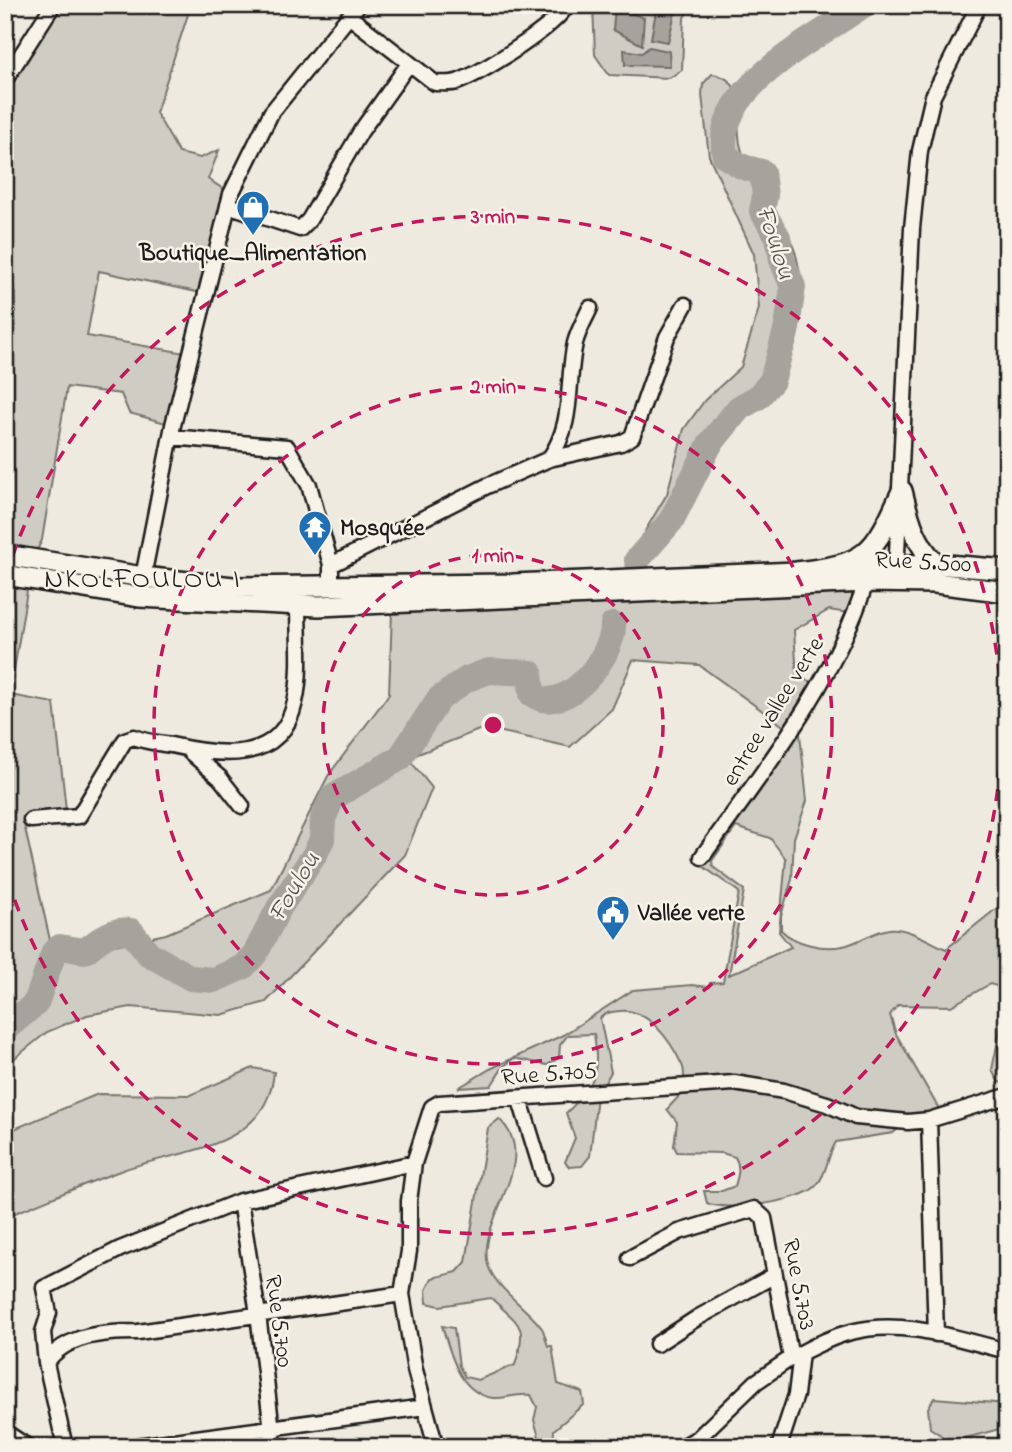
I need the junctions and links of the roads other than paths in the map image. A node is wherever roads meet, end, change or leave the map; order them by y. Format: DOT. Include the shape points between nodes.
graph roads {
  1 [pos="53,5"];
  2 [pos="567,5"];
  3 [pos="979,5"];
  4 [pos="354,11"];
  5 [pos="408,65"];
  6 [pos="5,80"];
  7 [pos="228,205"];
  8 [pos="685,305"];
  9 [pos="590,308"];
  10 [pos="171,436"];
  11 [pos="550,459"];
  12 [pos="902,491"];
  13 [pos="5,555"];
  14 [pos="936,564"];
  15 [pos="331,565"];
  16 [pos="1007,570"];
  17 [pos="896,574"];
  18 [pos="5,575"];
  19 [pos="840,575"];
  20 [pos="143,577"];
  21 [pos="866,582"];
  22 [pos="331,588"];
  23 [pos="1007,592"];
  24 [pos="298,606"];
  25 [pos="189,751"];
  26 [pos="242,806"];
  27 [pos="31,820"];
  28 [pos="702,857"];
  29 [pos="1007,1096"];
  30 [pos="520,1100"];
  31 [pos="929,1120"];
  32 [pos="414,1163"];
  33 [pos="544,1178"];
  34 [pos="240,1201"];
  35 [pos="630,1258"];
  36 [pos="775,1275"];
  37 [pos="402,1294"];
  38 [pos="258,1314"];
  39 [pos="936,1334"];
  40 [pos="657,1344"];
  41 [pos="1007,1351"];
  42 [pos="796,1355"];
  43 [pos="46,1363"];
  44 [pos="425,1407"];
  45 [pos="271,1427"];
  46 [pos="5,1432"];
  47 [pos="28,1447"];
  48 [pos="65,1447"];
  49 [pos="129,1447"];
  50 [pos="274,1447"];
  51 [pos="436,1447"];
  52 [pos="682,1447"];
  53 [pos="779,1447"];
  1 -- 6 [label="street"];
  2 -- 5 [label="street" via="557,20 474,75 453,83 435,83"];
  3 -- 12 [label="street" via="933,96 920,151 912,228"];
  4 -- 5 [label="street"];
  4 -- 7 [label="street" via="271,113"];
  5 -- 7 [label="street" via="300,229"];
  7 -- 10 [label="street"];
  8 -- 11 [label="street" via="667,337 632,437"];
  9 -- 11 [label="street" via="575,343 572,394 560,445"];
  10 -- 15 [label="street" via="287,447 309,485"];
  10 -- 20 [label="street"];
  11 -- 15 [label="street"];
  12 -- 14 [label="main road" via="915,535"];
  12 -- 17 [label="street"];
  12 -- 19 [label="main road" via="877,542"];
  13 -- 20 [label="main road"];
  14 -- 16 [label="main road, Rue 5.500"];
  14 -- 17 [label="main road, Rue 5.500"];
  15 -- 22 [label="street"];
  17 -- 19 [label="main road, Rue 5.500"];
  17 -- 21 [label="main road, Rue 5.500"];
  17 -- 23 [label="main road, Rue 5.500"];
  18 -- 24 [label="main road" via="139,597"];
  19 -- 21 [label="main road, Rue 5.500"];
  19 -- 22 [label="main road" via="796,572"];
  19 -- 24 [label="main road"];
  20 -- 22 [label="main road" via="233,587"];
  21 -- 28 [label="street, entree vallee verte" via="843,641 806,709"];
  24 -- 25 [label="street" via="295,702 280,736 249,751"];
  25 -- 26 [label="street" via="220,778"];
  25 -- 27 [label="street" via="134,737 125,740 79,816"];
  29 -- 31 [label="street, Rue 5.705"];
  30 -- 31 [label="street, Rue 5.705" via="734,1083 784,1091 875,1121"];
  30 -- 32 [label="street, Rue 5.705" via="432,1107"];
  30 -- 33 [label="street"];
  31 -- 39 [label="street"];
  32 -- 34 [label="street"];
  32 -- 37 [label="street, Rue 5.705"];
  34 -- 38 [label="street, Rue 5.700"];
  34 -- 43 [label="street" via="120,1250 44,1288 49,1313 43,1332"];
  35 -- 36 [label="street, Rue 5.703" via="679,1232 754,1209 764,1218"];
  36 -- 40 [label="street"];
  36 -- 42 [label="street, Rue 5.703"];
  37 -- 38 [label="street"];
  37 -- 44 [label="street, Rue 5.705"];
  38 -- 43 [label="street" via="138,1332 95,1333 58,1347"];
  38 -- 45 [label="street, Rue 5.700"];
  39 -- 41 [label="street, Rue 5.703"];
  39 -- 42 [label="street, Rue 5.703" via="904,1328 852,1332"];
  42 -- 52 [label="street, Rue 5.703" via="756,1382 698,1438"];
  42 -- 53 [label="street" via="796,1395"];
  43 -- 48 [label="street"];
  44 -- 45 [label="street"];
  44 -- 51 [label="street, Rue 5.705"];
  45 -- 49 [label="street"];
  45 -- 50 [label="street, Rue 5.700"];
  46 -- 47 [label="street"];
}
